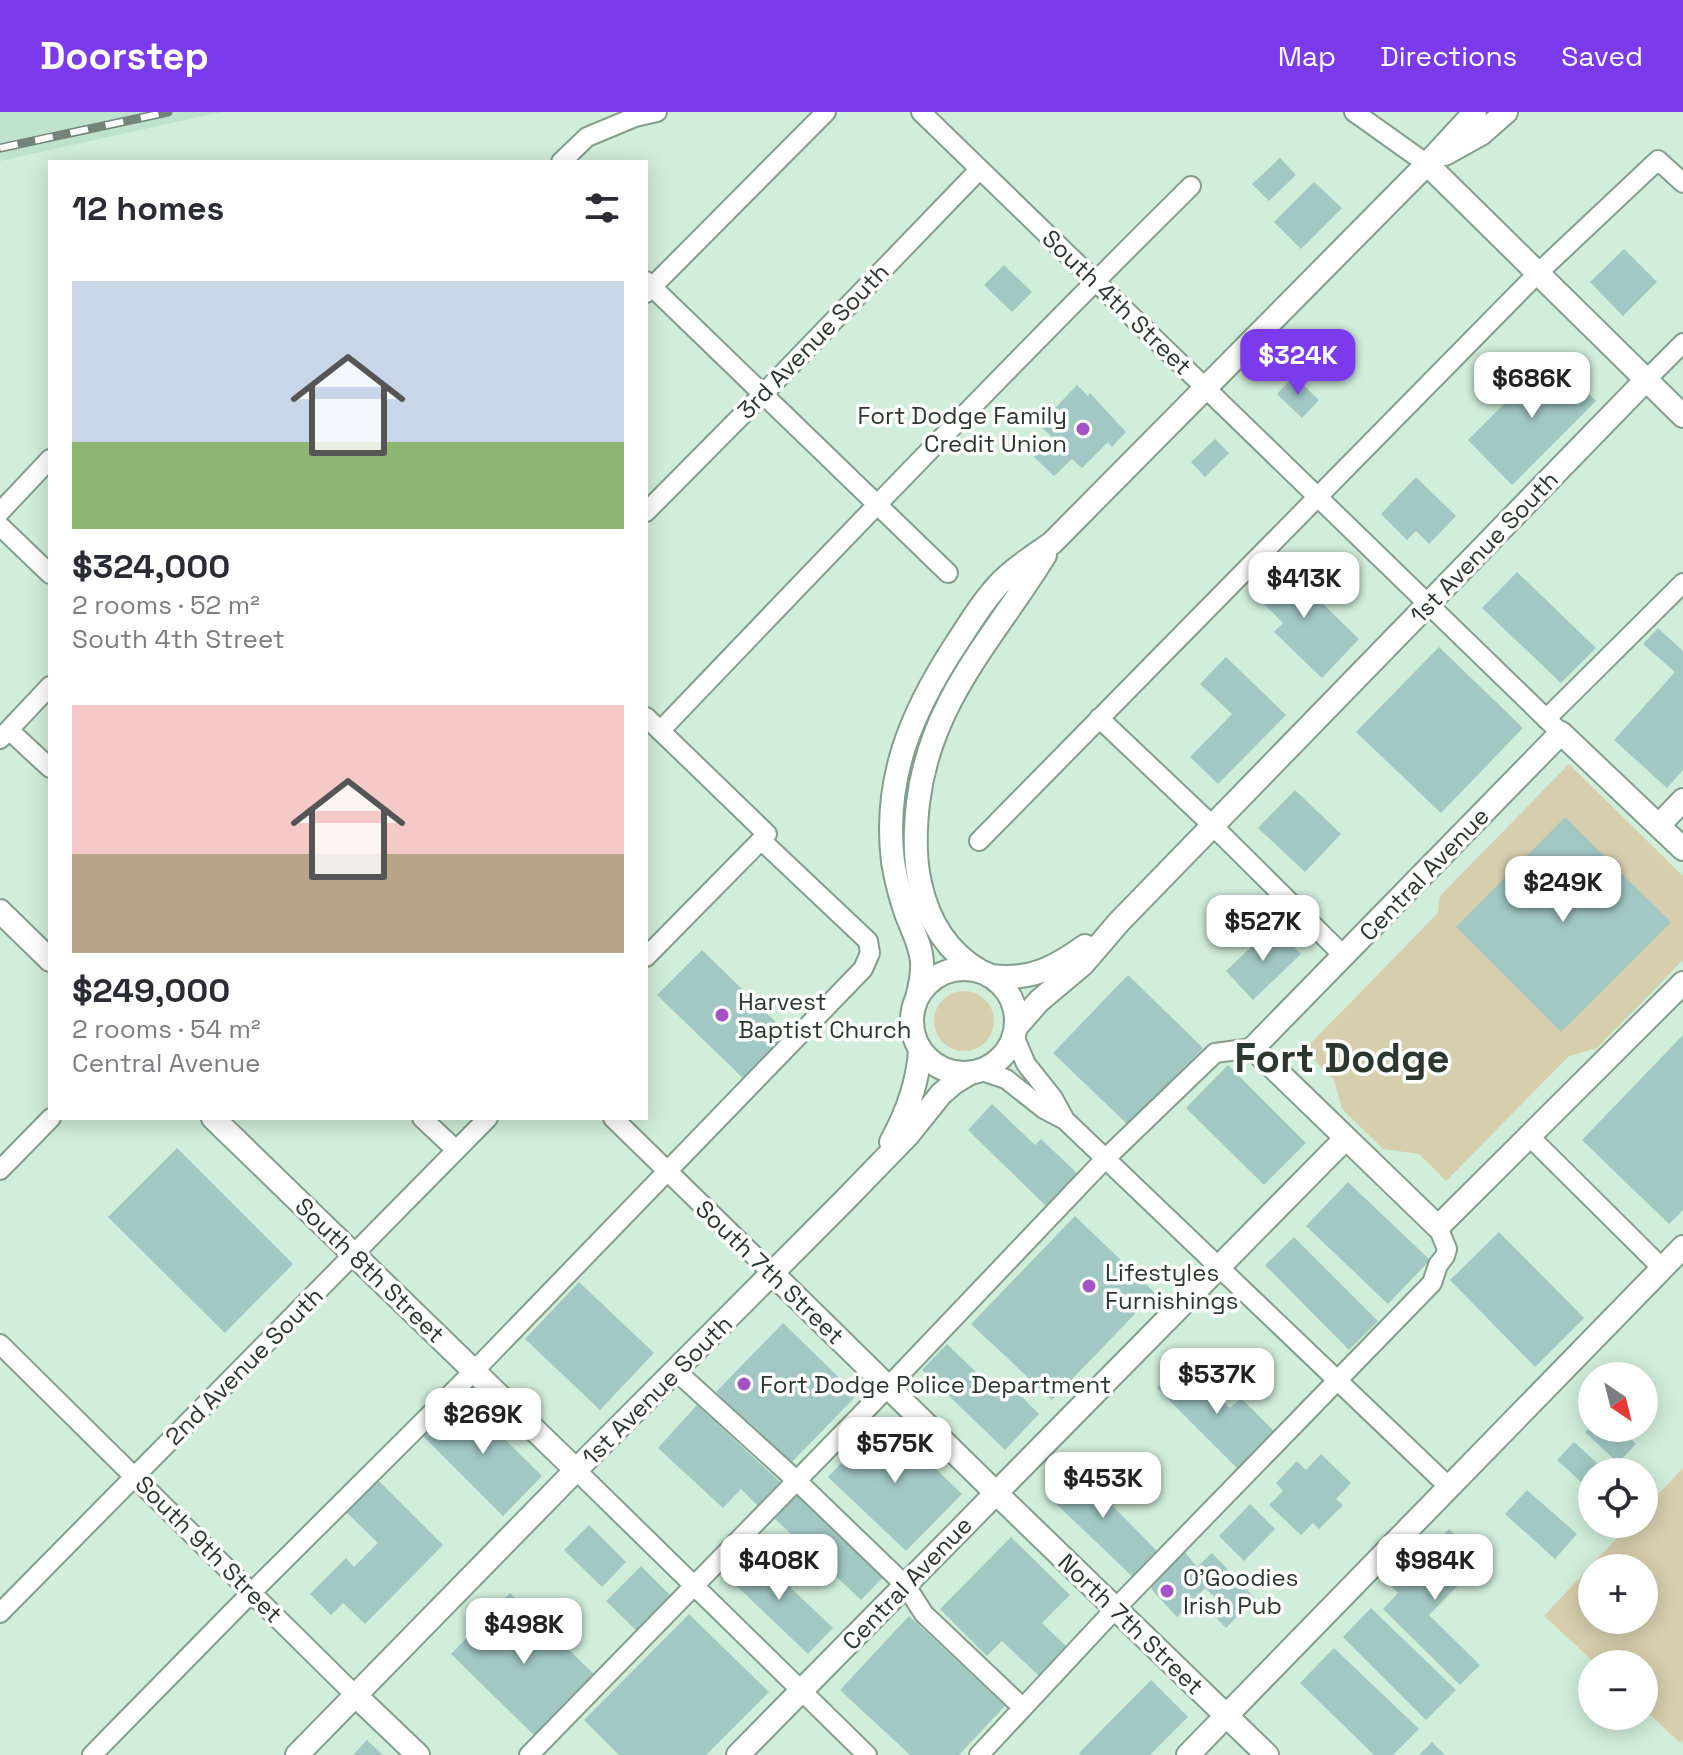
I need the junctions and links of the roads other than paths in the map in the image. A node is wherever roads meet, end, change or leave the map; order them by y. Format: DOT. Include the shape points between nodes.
graph roads {
  1 [pos="657,112"];
  2 [pos="826,112"];
  3 [pos="921,112"];
  4 [pos="1475,112"];
  5 [pos="1506,112"];
  6 [pos="1358,116"];
  7 [pos="563,160"];
  8 [pos="1427,164"];
  9 [pos="979,170"];
  10 [pos="1683,183"];
  11 [pos="1191,186"];
  12 [pos="1538,273"];
  13 [pos="1095,281"];
  14 [pos="648,287"];
  15 [pos="1683,343"];
  16 [pos="1646,380"];
  17 [pos="1205,387"];
  18 [pos="764,393"];
  19 [pos="1683,416"];
  20 [pos="48,461"];
  21 [pos="1317,496"];
  22 [pos="877,504"];
  23 [pos="648,510"];
  24 [pos="0,512"];
  25 [pos="0,526"];
  26 [pos="1052,543"];
  27 [pos="48,572"];
  28 [pos="948,573"];
  29 [pos="1683,583"];
  30 [pos="1428,605"];
  31 [pos="48,688"];
  32 [pos="1099,718"];
  33 [pos="648,719"];
  34 [pos="1553,726"];
  35 [pos="660,731"];
  36 [pos="4,735"];
  37 [pos="48,767"];
  38 [pos="1683,800"];
  39 [pos="1659,825"];
  40 [pos="1213,826"];
  41 [pos="764,837"];
  42 [pos="979,841"];
  43 [pos="1683,849"];
  44 [pos="0,911"];
  45 [pos="1119,922"];
  46 [pos="648,955"];
  47 [pos="1344,956"];
  48 [pos="48,958"];
  49 [pos="986,974"];
  50 [pos="1683,983"];
  51 [pos="917,998"];
  52 [pos="1016,1031"];
  53 [pos="1253,1048"];
  54 [pos="920,1050"];
  55 [pos="976,1072"];
  56 [pos="49,1120"];
  57 [pos="215,1120"];
  58 [pos="424,1120"];
  59 [pos="486,1120"];
  60 [pos="615,1120"];
  61 [pos="1065,1120"];
  62 [pos="1529,1136"];
  63 [pos="1346,1138"];
  64 [pos="456,1150"];
  65 [pos="1105,1159"];
  66 [pos="881,1161"];
  67 [pos="0,1170"];
  68 [pos="668,1171"];
  69 [pos="1438,1227"];
  70 [pos="1683,1247"];
  71 [pos="353,1254"];
  72 [pos="1217,1267"];
  73 [pos="1662,1268"];
  74 [pos="773,1274"];
  75 [pos="1,1348"];
  76 [pos="474,1371"];
  77 [pos="676,1371"];
  78 [pos="1337,1381"];
  79 [pos="888,1387"];
  80 [pos="576,1470"];
  81 [pos="135,1476"];
  82 [pos="797,1481"];
  83 [pos="1449,1487"];
  84 [pos="996,1493"];
  85 [pos="694,1585"];
  86 [pos="906,1586"];
  87 [pos="252,1592"];
  88 [pos="1115,1609"];
  89 [pos="0,1613"];
  90 [pos="802,1691"];
  91 [pos="355,1695"];
  92 [pos="1023,1708"];
  93 [pos="1227,1716"];
  94 [pos="92,1755"];
  95 [pos="297,1755"];
  96 [pos="418,1755"];
  97 [pos="529,1755"];
  98 [pos="738,1755"];
  99 [pos="867,1755"];
  100 [pos="979,1755"];
  101 [pos="1188,1755"];
  102 [pos="1267,1755"];
  1 -- 7 [label="street" via="587,137"];
  2 -- 14 [label="street"];
  3 -- 9 [label="street, South 4th Street"];
  4 -- 8 [label="main road"];
  5 -- 8 [label="main road" via="1481,134"];
  6 -- 8 [label="street"];
  8 -- 12 [label="main road"];
  8 -- 17 [label="main road"];
  9 -- 13 [label="street, South 4th Street"];
  9 -- 18 [label="street, 3rd Avenue South"];
  10 -- 12 [label="street" via="1658,160"];
  11 -- 13 [label="street"];
  12 -- 16 [label="main road"];
  12 -- 21 [label="street"];
  13 -- 17 [label="street, South 4th Street"];
  13 -- 22 [label="street"];
  14 -- 18 [label="street"];
  15 -- 16 [label="street, 1st Avenue South"];
  16 -- 19 [label="main road"];
  16 -- 30 [label="main road, 1st Avenue South"];
  17 -- 21 [label="street, South 4th Street"];
  17 -- 26 [label="main road"];
  18 -- 22 [label="street"];
  18 -- 23 [label="street, 3rd Avenue South"];
  20 -- 24 [label="street"];
  21 -- 30 [label="street, South 4th Street"];
  21 -- 32 [label="street"];
  22 -- 28 [label="street"];
  22 -- 35 [label="street"];
  25 -- 27 [label="street"];
  26 -- 49 [label="main road" via="951,698 922,772 916,859 922,894 945,940 960,958"];
  26 -- 51 [label="main road" via="1004,579 970,622 929,688 902,749 894,779 891,837 896,878 922,959"];
  29 -- 34 [label="street"];
  30 -- 34 [label="street, South 4th Street"];
  30 -- 40 [label="main road, 1st Avenue South"];
  31 -- 36 [label="street"];
  32 -- 40 [label="street"];
  32 -- 42 [label="street"];
  33 -- 35 [label="street"];
  34 -- 39 [label="main road, South 4th Street"];
  34 -- 47 [label="main road, Central Avenue"];
  35 -- 41 [label="street"];
  36 -- 37 [label="street"];
  38 -- 39 [label="main road"];
  39 -- 43 [label="main road, South 4th Street"];
  40 -- 45 [label="main road, 1st Avenue South"];
  40 -- 47 [label="street"];
  41 -- 46 [label="street"];
  41 -- 68 [label="street" via="868,941 870,953 863,969"];
  44 -- 48 [label="main road"];
  45 -- 49 [label="main road, 1st Avenue South" via="1038,974"];
  45 -- 52 [label="main road, 1st Avenue South"];
  47 -- 53 [label="main road, Central Avenue"];
  49 -- 51 [label="main road, 1st Avenue South" via="961,969 939,975"];
  49 -- 52 [label="main road" via="1000,982 1014,1003"];
  50 -- 62 [label="main road"];
  51 -- 54 [label="main road, 1st Avenue South" via="912,1020"];
  52 -- 55 [label="main road, 1st Avenue South" via="1004,1056"];
  52 -- 61 [label="street" via="1026,1064"];
  53 -- 63 [label="main road"];
  53 -- 65 [label="street" via="1215,1053"];
  54 -- 55 [label="main road" via="946,1071"];
  54 -- 66 [label="main road, 1st Avenue South" via="907,1111"];
  55 -- 61 [label="street" via="1006,1079"];
  55 -- 66 [label="main road, 1st Avenue South" via="941,1094"];
  56 -- 67 [label="street"];
  57 -- 71 [label="main road, South 8th Street"];
  58 -- 64 [label="street"];
  59 -- 64 [label="street, 2nd Avenue South"];
  60 -- 68 [label="street, South 7th Street"];
  61 -- 65 [label="street"];
  62 -- 69 [label="main road"];
  62 -- 73 [label="street"];
  63 -- 69 [label="main road"];
  63 -- 72 [label="main road, Central Avenue"];
  64 -- 71 [label="street, 2nd Avenue South"];
  65 -- 72 [label="street"];
  65 -- 79 [label="street"];
  66 -- 74 [label="main road, 1st Avenue South"];
  68 -- 74 [label="street, South 7th Street"];
  68 -- 76 [label="street"];
  69 -- 78 [label="street" via="1447,1249 1432,1283"];
  70 -- 73 [label="main road"];
  71 -- 76 [label="main road, South 8th Street"];
  71 -- 81 [label="street, 2nd Avenue South"];
  72 -- 78 [label="street"];
  72 -- 84 [label="main road, Central Avenue"];
  73 -- 83 [label="main road"];
  74 -- 77 [label="main road, 1st Avenue South"];
  74 -- 79 [label="main road, South 7th Street"];
  75 -- 81 [label="street, South 9th Street"];
  76 -- 80 [label="main road, South 8th Street"];
  76 -- 87 [label="street"];
  77 -- 80 [label="main road, 1st Avenue South"];
  77 -- 82 [label="street"];
  78 -- 83 [label="street"];
  78 -- 88 [label="street"];
  79 -- 82 [label="street"];
  79 -- 84 [label="main road, South 7th Street"];
  80 -- 85 [label="street, South 8th Street"];
  80 -- 91 [label="main road, 1st Avenue South"];
  81 -- 87 [label="street, South 9th Street"];
  81 -- 89 [label="street, 2nd Avenue South"];
  82 -- 85 [label="street"];
  82 -- 86 [label="street"];
  83 -- 93 [label="main road"];
  84 -- 86 [label="main road, Central Avenue"];
  84 -- 88 [label="main road, North 7th Street"];
  85 -- 90 [label="street, South 8th Street"];
  85 -- 97 [label="street"];
  86 -- 90 [label="main road, Central Avenue"];
  86 -- 92 [label="street" via="924,1614"];
  87 -- 91 [label="street, South 9th Street"];
  87 -- 94 [label="street"];
  88 -- 92 [label="street"];
  88 -- 93 [label="main road, North 7th Street"];
  90 -- 98 [label="main road, Central Avenue"];
  90 -- 99 [label="street, South 8th Street"];
  91 -- 95 [label="main road, 1st Avenue South"];
  91 -- 96 [label="main road, South 9th Street"];
  92 -- 100 [label="street"];
  93 -- 101 [label="main road"];
  93 -- 102 [label="main road, North 7th Street"];
}
